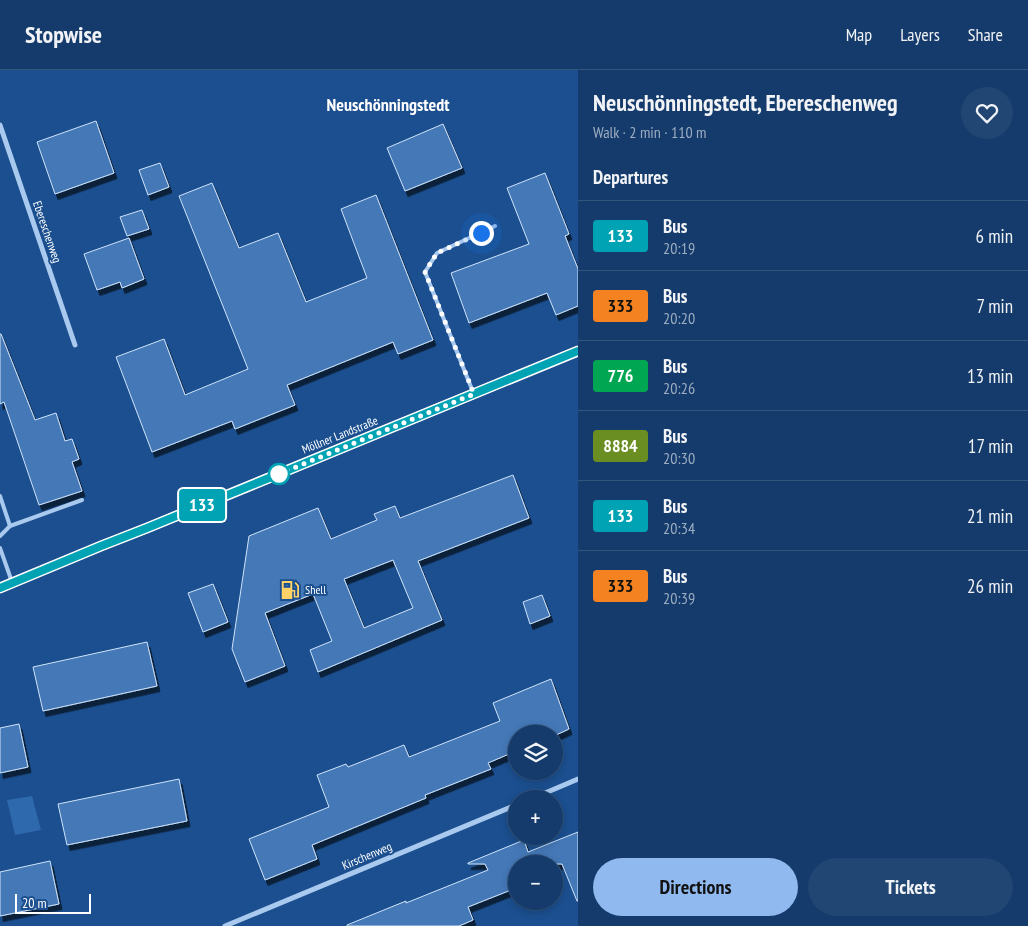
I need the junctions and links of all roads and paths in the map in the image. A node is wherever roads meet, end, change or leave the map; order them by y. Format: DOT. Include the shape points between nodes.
graph roads {
  1 [pos="0,125"];
  2 [pos="495,226"];
  3 [pos="75,345"];
  4 [pos="578,351"];
  5 [pos="474,394"];
  6 [pos="0,496"];
  7 [pos="82,500"];
  8 [pos="10,526"];
  9 [pos="0,536"];
  10 [pos="0,548"];
  11 [pos="12,583"];
  12 [pos="0,588"];
  13 [pos="578,779"];
  14 [pos="552,790"];
  15 [pos="508,808"];
  16 [pos="240,923"];
  17 [pos="225,926"];
  1 -- 3 [label="street, Ebereschenweg"];
  2 -- 5 [label="lane" via="437,253 425,272"];
  4 -- 5 [label="main road, Möllner Landstraße"];
  5 -- 11 [label="main road, Möllner Landstraße"];
  6 -- 8 [label="lane"];
  7 -- 8 [label="lane"];
  8 -- 9 [label="lane"];
  10 -- 11 [label="lane"];
  11 -- 12 [label="main road, Möllner Landstraße"];
  13 -- 14 [label="street"];
  15 -- 16 [label="street, Kirschenweg"];
  16 -- 17 [label="street, Kirschenweg"];
}
